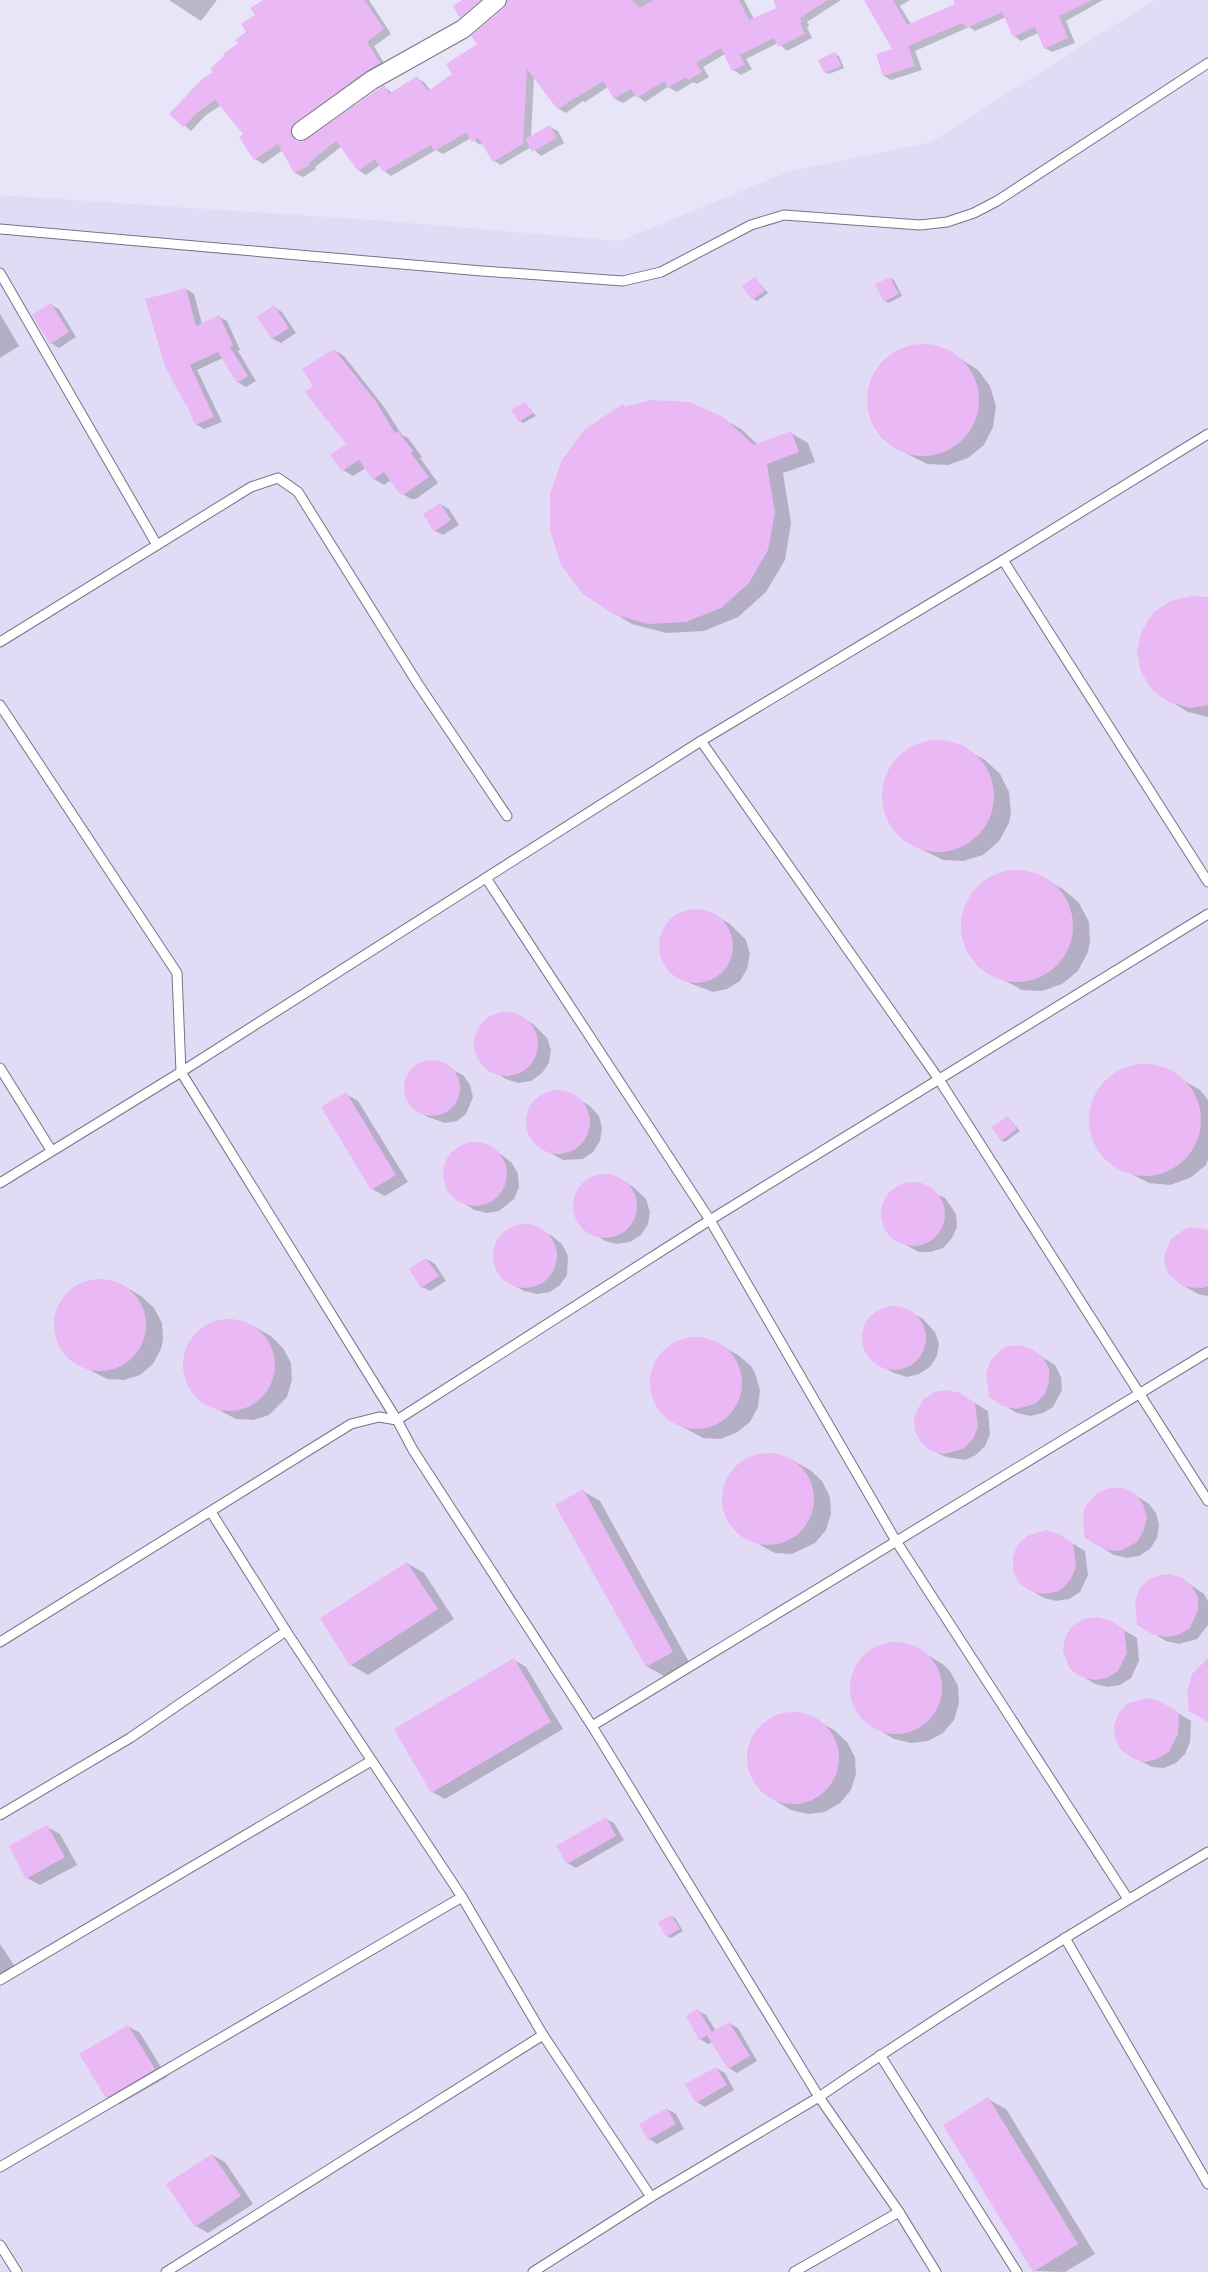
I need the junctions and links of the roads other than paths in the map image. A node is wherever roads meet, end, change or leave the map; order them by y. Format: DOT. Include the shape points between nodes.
graph roads {
  1 [pos="498,0"];
  2 [pos="1208,63"];
  3 [pos="300,131"];
  4 [pos="0,229"];
  5 [pos="0,273"];
  6 [pos="1208,434"];
  7 [pos="157,545"];
  8 [pos="1003,560"];
  9 [pos="0,642"];
  10 [pos="0,704"];
  11 [pos="701,741"];
  12 [pos="507,816"];
  13 [pos="486,878"];
  14 [pos="1208,882"];
  15 [pos="1208,914"];
  16 [pos="0,1068"];
  17 [pos="181,1072"];
  18 [pos="938,1078"];
  19 [pos="51,1150"];
  20 [pos="0,1182"];
  21 [pos="710,1220"];
  22 [pos="1208,1352"];
  23 [pos="1140,1394"];
  24 [pos="397,1420"];
  25 [pos="1208,1501"];
  26 [pos="211,1512"];
  27 [pos="896,1541"];
  28 [pos="286,1631"];
  29 [pos="0,1642"];
  30 [pos="592,1726"];
  31 [pos="371,1761"];
  32 [pos="0,1816"];
  33 [pos="1208,1852"];
  34 [pos="462,1897"];
  35 [pos="1128,1899"];
  36 [pos="1065,1938"];
  37 [pos="0,1980"];
  38 [pos="543,2035"];
  39 [pos="880,2055"];
  40 [pos="819,2097"];
  41 [pos="0,2167"];
  42 [pos="1208,2184"];
  43 [pos="651,2197"];
  44 [pos="899,2212"];
  45 [pos="0,2246"];
  46 [pos="17,2272"];
  47 [pos="166,2272"];
  48 [pos="533,2272"];
  49 [pos="794,2272"];
  50 [pos="936,2272"];
  51 [pos="1017,2272"];
  1 -- 3 [label="street" via="463,29 372,80"];
  2 -- 4 [label="lane" via="998,201 974,213 947,222 920,225 784,215 752,225 661,272 623,281"];
  5 -- 7 [label="lane"];
  6 -- 8 [label="lane"];
  7 -- 9 [label="lane"];
  7 -- 12 [label="lane" via="251,487 278,478 298,492 418,684"];
  8 -- 11 [label="lane"];
  8 -- 14 [label="lane"];
  10 -- 17 [label="lane" via="177,973"];
  11 -- 13 [label="lane"];
  11 -- 18 [label="lane"];
  13 -- 17 [label="lane"];
  13 -- 21 [label="lane"];
  15 -- 18 [label="lane"];
  16 -- 19 [label="lane"];
  17 -- 19 [label="lane"];
  17 -- 24 [label="lane"];
  18 -- 21 [label="lane"];
  18 -- 23 [label="lane"];
  19 -- 20 [label="lane"];
  21 -- 24 [label="lane"];
  21 -- 27 [label="lane"];
  22 -- 23 [label="lane"];
  23 -- 25 [label="lane"];
  23 -- 27 [label="lane"];
  24 -- 26 [label="lane" via="379,1417 351,1424"];
  24 -- 30 [label="lane" via="413,1450"];
  26 -- 28 [label="lane"];
  26 -- 29 [label="lane"];
  27 -- 30 [label="lane"];
  27 -- 35 [label="lane"];
  28 -- 31 [label="lane"];
  28 -- 32 [label="lane" via="130,1738"];
  30 -- 40 [label="lane"];
  31 -- 34 [label="lane"];
  31 -- 37 [label="lane"];
  33 -- 35 [label="lane"];
  34 -- 38 [label="lane"];
  34 -- 41 [label="lane"];
  35 -- 36 [label="lane"];
  36 -- 39 [label="lane"];
  36 -- 42 [label="lane"];
  38 -- 43 [label="lane"];
  38 -- 47 [label="lane"];
  39 -- 40 [label="lane"];
  39 -- 51 [label="lane"];
  40 -- 43 [label="lane"];
  40 -- 44 [label="lane"];
  43 -- 48 [label="lane"];
  44 -- 49 [label="lane"];
  44 -- 50 [label="lane"];
  45 -- 46 [label="lane"];
}
